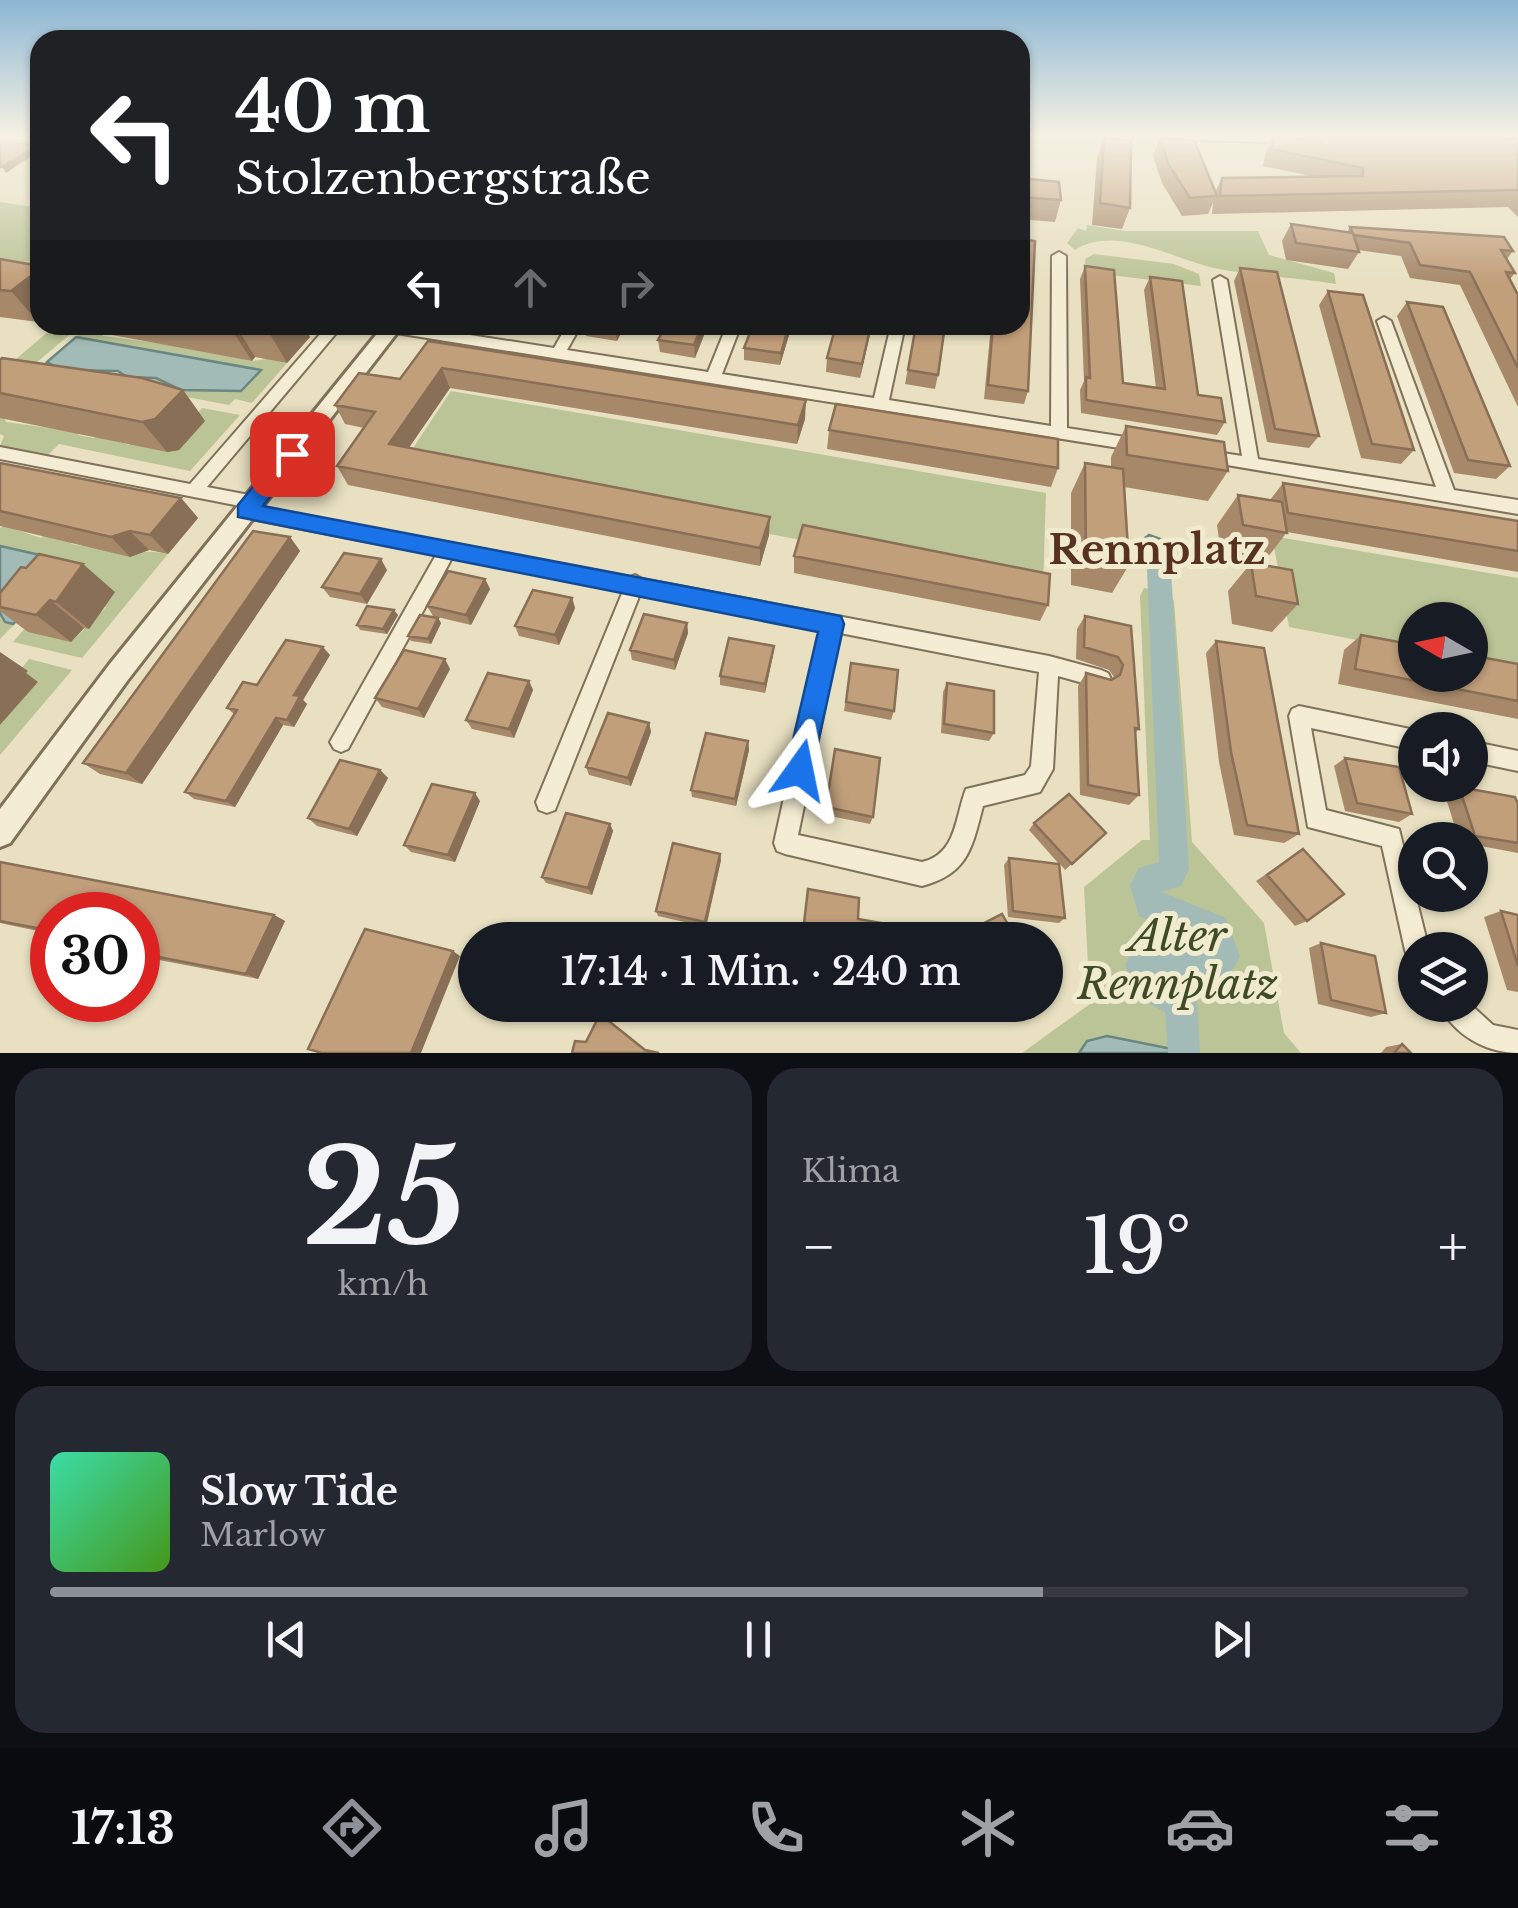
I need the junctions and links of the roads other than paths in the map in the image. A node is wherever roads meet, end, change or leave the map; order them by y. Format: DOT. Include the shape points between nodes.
graph roads {
  1 [pos="1059,256"];
  2 [pos="1220,280"];
  3 [pos="1384,321"];
  4 [pos="327,335"];
  5 [pos="381,335"];
  6 [pos="442,335"];
  7 [pos="568,335"];
  8 [pos="730,335"];
  9 [pos="896,335"];
  10 [pos="557,354"];
  11 [pos="712,380"];
  12 [pos="882,402"];
  13 [pos="1059,432"];
  14 [pos="1152,448"];
  15 [pos="0,453"];
  16 [pos="1192,454"];
  17 [pos="1251,464"];
  18 [pos="194,491"];
  19 [pos="1448,497"];
  20 [pos="250,506"];
  21 [pos="1518,507"];
  22 [pos="448,549"];
  23 [pos="634,583"];
  24 [pos="832,624"];
  25 [pos="1049,665"];
  26 [pos="1101,679"];
  27 [pos="1398,736"];
  28 [pos="341,742"];
  29 [pos="1488,755"];
  30 [pos="1518,761"];
  31 [pos="548,802"];
  32 [pos="0,833"];
  33 [pos="1413,932"];
  34 [pos="1471,1022"];
  35 [pos="1518,1043"];
  1 -- 13 [label="street"];
  2 -- 17 [label="street"];
  3 -- 19 [label="street"];
  4 -- 18 [label="street"];
  5 -- 20 [label="street"];
  6 -- 10 [label="street"];
  7 -- 10 [label="street"];
  8 -- 11 [label="street"];
  9 -- 12 [label="street"];
  10 -- 11 [label="street"];
  11 -- 12 [label="street"];
  12 -- 13 [label="street"];
  13 -- 14 [label="street"];
  15 -- 18 [label="street"];
  16 -- 17 [label="street"];
  17 -- 19 [label="street"];
  18 -- 20 [label="street"];
  19 -- 21 [label="street"];
  20 -- 22 [label="street"];
  20 -- 32 [label="street"];
  22 -- 23 [label="street"];
  22 -- 28 [label="street"];
  23 -- 24 [label="street"];
  23 -- 31 [label="street"];
  24 -- 25 [label="street"];
  24 -- 25 [label="street" via="785,843 922,874 944,871 955,859 974,797 1032,784 1042,769"];
  25 -- 26 [label="street"];
  27 -- 33 [label="street" via="1300,716 1316,819 1391,837"];
  29 -- 30 [label="street"];
  34 -- 35 [label="street" via="1486,1036"];
}
